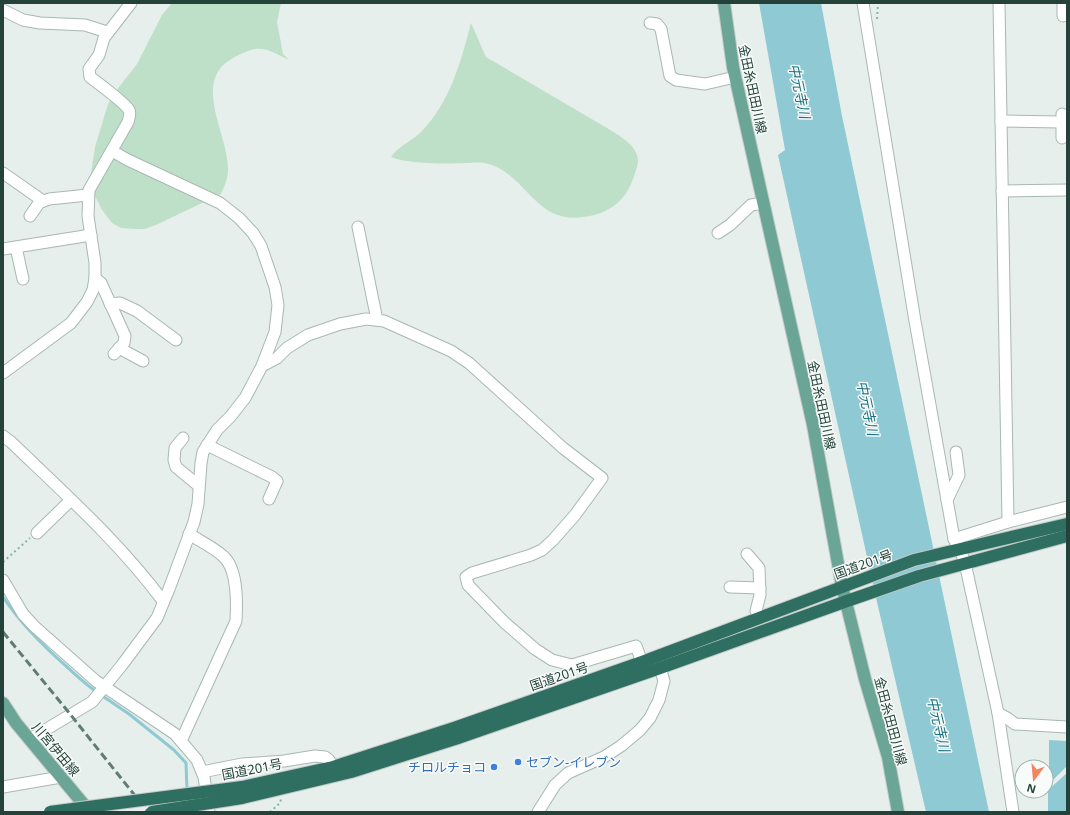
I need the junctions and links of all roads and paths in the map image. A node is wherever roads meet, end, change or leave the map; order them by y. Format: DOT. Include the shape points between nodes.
graph roads {
  1 [pos="131,3"];
  2 [pos="724,3"];
  3 [pos="863,3"];
  4 [pos="999,3"];
  5 [pos="1063,3"];
  6 [pos="3,10"];
  7 [pos="1063,16"];
  8 [pos="650,23"];
  9 [pos="107,32"];
  10 [pos="735,77"];
  11 [pos="1001,121"];
  12 [pos="1062,138"];
  13 [pos="112,151"];
  14 [pos="3,173"];
  15 [pos="1067,190"];
  16 [pos="1002,191"];
  17 [pos="88,195"];
  18 [pos="43,201"];
  19 [pos="763,203"];
  20 [pos="30,216"];
  21 [pos="358,227"];
  22 [pos="718,233"];
  23 [pos="91,235"];
  24 [pos="16,247"];
  25 [pos="4,249"];
  26 [pos="95,278"];
  27 [pos="23,279"];
  28 [pos="110,304"];
  29 [pos="377,320"];
  30 [pos="176,340"];
  31 [pos="143,361"];
  32 [pos="262,366"];
  33 [pos="3,373"];
  34 [pos="3,436"];
  35 [pos="183,438"];
  36 [pos="207,445"];
  37 [pos="956,452"];
  38 [pos="199,486"];
  39 [pos="269,499"];
  40 [pos="71,500"];
  41 [pos="947,500"];
  42 [pos="1067,508"];
  43 [pos="1008,522"];
  44 [pos="1067,524"];
  45 [pos="38,533"];
  46 [pos="189,534"];
  47 [pos="1067,536"];
  48 [pos="954,547"];
  49 [pos="747,554"];
  50 [pos="3,562"];
  51 [pos="960,565"];
  52 [pos="3,580"];
  53 [pos="842,586"];
  54 [pos="730,587"];
  55 [pos="760,588"];
  56 [pos="163,601"];
  57 [pos="846,601"];
  58 [pos="759,618"];
  59 [pos="642,662"];
  60 [pos="660,668"];
  61 [pos="104,688"];
  62 [pos="3,702"];
  63 [pos="998,713"];
  64 [pos="1067,727"];
  65 [pos="30,739"];
  66 [pos="181,741"];
  67 [pos="333,767"];
  68 [pos="202,772"];
  69 [pos="61,777"];
  70 [pos="3,787"];
  71 [pos="242,792"];
  72 [pos="50,812"];
  73 [pos="90,812"];
  74 [pos="152,812"];
  75 [pos="209,812"];
  76 [pos="538,812"];
  77 [pos="898,812"];
  78 [pos="1013,812"];
  1 -- 9 [label="street"];
  2 -- 10 [label="main road, 金田糸田田川線"];
  3 -- 41 [label="street"];
  4 -- 11 [label="street"];
  5 -- 7 [label="street"];
  6 -- 9 [label="street" via="23,20 85,25"];
  8 -- 10 [label="street" via="656,24 661,30 670,76 676,80 705,84"];
  9 -- 13 [label="street" via="99,55 89,69 90,77 129,110 128,122"];
  10 -- 19 [label="main road, 金田糸田田川線"];
  11 -- 12 [label="street" via="1062,118"];
  11 -- 16 [label="street"];
  13 -- 17 [label="street"];
  13 -- 32 [label="street" via="220,203 253,233 268,262 278,305 275,332"];
  14 -- 18 [label="street"];
  15 -- 16 [label="street"];
  16 -- 43 [label="street"];
  17 -- 18 [label="street"];
  17 -- 23 [label="street"];
  18 -- 20 [label="street"];
  19 -- 22 [label="street" via="751,205"];
  19 -- 53 [label="main road, 金田糸田田川線" via="813,425"];
  21 -- 29 [label="street"];
  23 -- 24 [label="street"];
  23 -- 26 [label="street"];
  24 -- 25 [label="street"];
  24 -- 27 [label="street"];
  26 -- 28 [label="street" via="101,283"];
  26 -- 33 [label="street" via="87,302 71,323"];
  28 -- 30 [label="street" via="120,303 137,311"];
  28 -- 31 [label="street" via="125,336 117,351"];
  29 -- 32 [label="street" via="366,319 340,324 308,335 287,348 278,358"];
  29 -- 59 [label="street" via="430,341 469,362 563,448 602,478 575,515 542,550 472,572 466,577 468,585 504,622 552,660 572,665 636,646"];
  32 -- 36 [label="street" via="245,398"];
  34 -- 40 [label="street"];
  35 -- 38 [label="street" via="175,448 176,467"];
  36 -- 38 [label="street" via="203,452"];
  36 -- 39 [label="street" via="277,481"];
  37 -- 41 [label="street" via="959,475"];
  38 -- 46 [label="street" via="198,504"];
  40 -- 45 [label="street"];
  40 -- 56 [label="street" via="106,534"];
  41 -- 48 [label="street"];
  42 -- 43 [label="street"];
  43 -- 48 [label="street"];
  44 -- 48 [label="highway, 国道201号"];
  45 -- 50 [label="path"];
  46 -- 56 [label="street"];
  46 -- 66 [label="street" via="224,557 232,568 238,600 236,621"];
  47 -- 51 [label="highway, 国道201号"];
  48 -- 51 [label="street"];
  48 -- 53 [label="highway, 国道201号"];
  49 -- 55 [label="street" via="758,568"];
  51 -- 57 [label="highway, 国道201号"];
  51 -- 63 [label="street"];
  52 -- 61 [label="street" via="23,614 34,626"];
  53 -- 57 [label="main road, 金田糸田田川線"];
  53 -- 58 [label="highway, 国道201号"];
  54 -- 55 [label="street"];
  55 -- 58 [label="street" via="756,611"];
  56 -- 61 [label="street" via="157,618"];
  57 -- 60 [label="highway, 国道201号"];
  57 -- 77 [label="main road, 金田糸田田川線" via="888,757"];
  58 -- 59 [label="highway, 国道201号"];
  59 -- 67 [label="highway, 国道201号" via="454,728"];
  60 -- 71 [label="highway, 国道201号" via="351,772"];
  60 -- 76 [label="street" via="664,681 659,700 650,718 640,730 604,757 568,772"];
  61 -- 65 [label="street" via="92,702"];
  61 -- 66 [label="street"];
  62 -- 65 [label="main road, 川宮伊田線"];
  63 -- 64 [label="street" via="1015,724"];
  63 -- 78 [label="street"];
  65 -- 69 [label="main road, 川宮伊田線"];
  66 -- 68 [label="street" via="197,760"];
  67 -- 68 [label="street" via="325,757 315,756 242,764"];
  67 -- 71 [label="highway, 国道201号"];
  68 -- 75 [label="street"];
  69 -- 70 [label="street"];
  69 -- 73 [label="main road, 川宮伊田線"];
  71 -- 72 [label="highway, 国道201号, bridge"];
  71 -- 74 [label="highway, 国道201号, bridge"];
}
